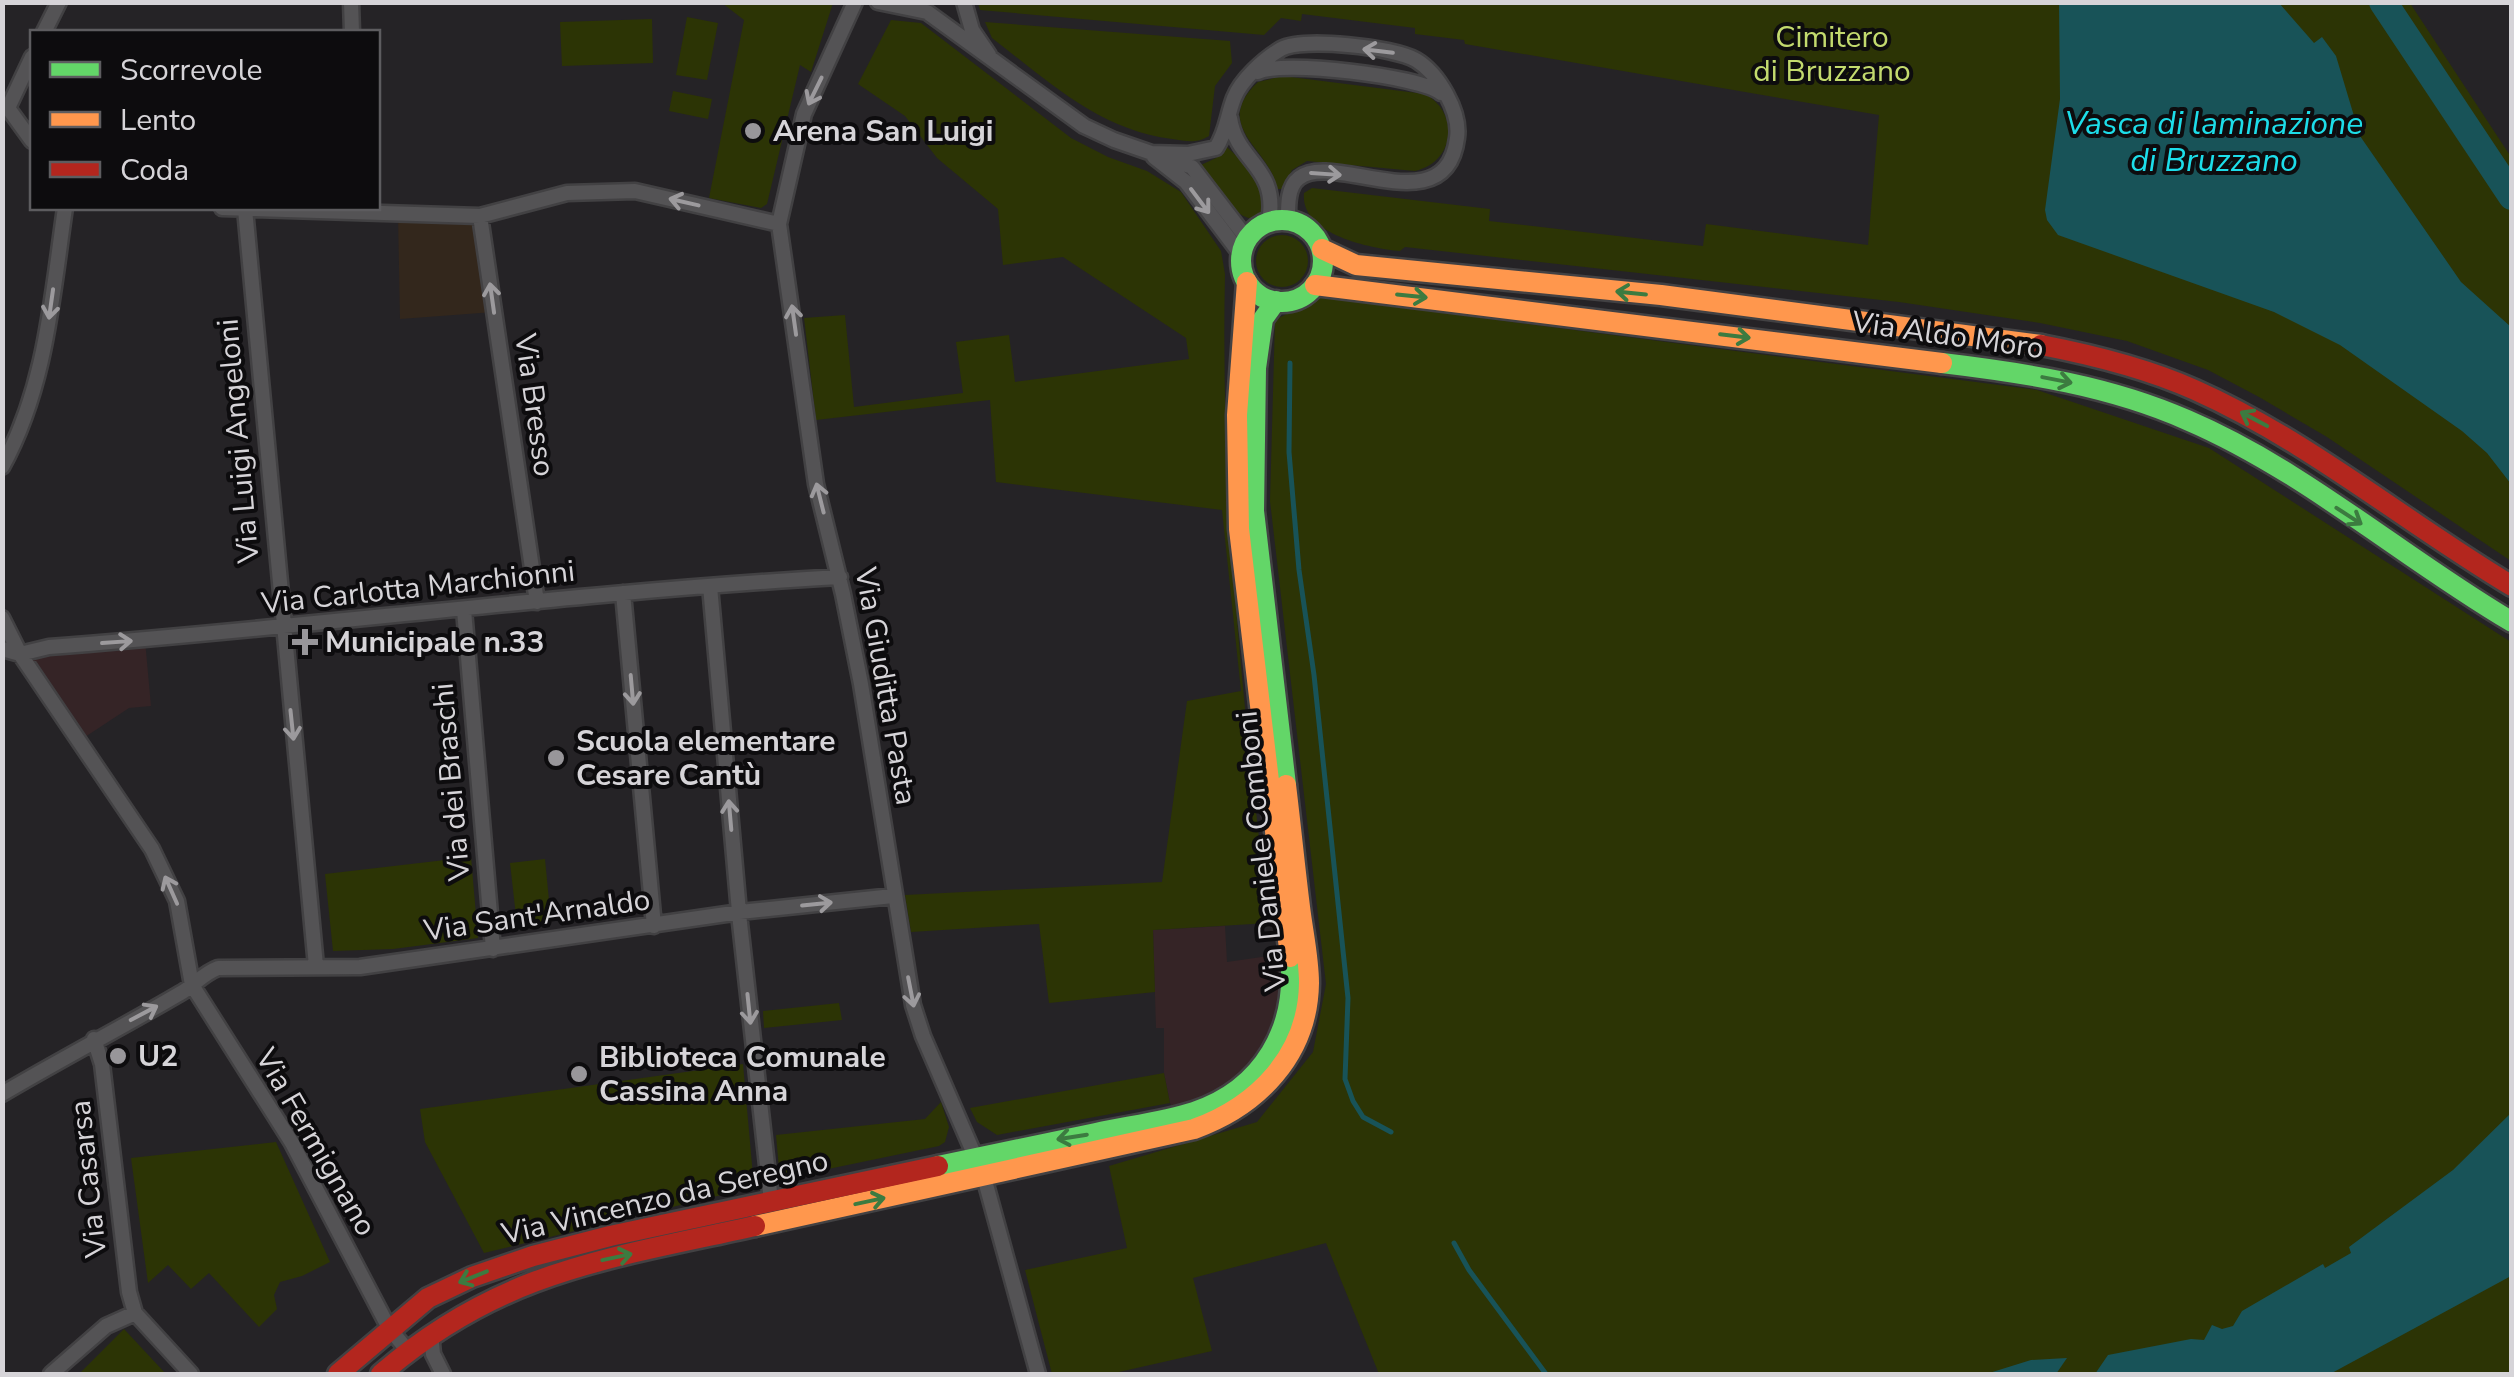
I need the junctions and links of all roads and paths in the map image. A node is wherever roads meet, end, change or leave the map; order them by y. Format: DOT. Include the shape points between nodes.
graph roads {
  1 [pos="59,2"];
  2 [pos="351,2"];
  3 [pos="855,2"];
  4 [pos="878,2"];
  5 [pos="932,2"];
  6 [pos="964,2"];
  7 [pos="914,8"];
  8 [pos="45,30"];
  9 [pos="352,30"];
  10 [pos="990,55"];
  11 [pos="30,60"];
  12 [pos="1246,80"];
  13 [pos="1451,105"];
  14 [pos="5,108"];
  15 [pos="1230,118"];
  16 [pos="30,139"];
  17 [pos="1150,153"];
  18 [pos="64,210"];
  19 [pos="244,210"];
  20 [pos="358,210"];
  21 [pos="480,216"];
  22 [pos="1278,222"];
  23 [pos="779,224"];
  24 [pos="1245,248"];
  25 [pos="1322,250"];
  26 [pos="1247,282"];
  27 [pos="1315,285"];
  28 [pos="1276,301"];
  29 [pos="3,466"];
  30 [pos="840,577"];
  31 [pos="710,586"];
  32 [pos="2512,586"];
  33 [pos="623,593"];
  34 [pos="537,602"];
  35 [pos="464,610"];
  36 [pos="2,618"];
  37 [pos="2512,622"];
  38 [pos="282,628"];
  39 [pos="2,649"];
  40 [pos="20,654"];
  41 [pos="893,896"];
  42 [pos="740,912"];
  43 [pos="654,926"];
  44 [pos="493,949"];
  45 [pos="316,966"];
  46 [pos="192,985"];
  47 [pos="94,1039"];
  48 [pos="2,1094"];
  49 [pos="980,1167"];
  50 [pos="771,1201"];
  51 [pos="135,1313"];
  52 [pos="389,1328"];
  53 [pos="431,1332"];
  54 [pos="408,1350"];
  55 [pos="341,1372"];
  56 [pos="51,1374"];
  57 [pos="191,1374"];
  58 [pos="366,1374"];
  59 [pos="381,1374"];
  60 [pos="443,1374"];
  61 [pos="1038,1374"];
  1 -- 8 [label="street"];
  2 -- 9 [label="street"];
  3 -- 23 [label="street, Via Giuditta Pasta, one-way" via="804,114"];
  4 -- 7 [label="street"];
  5 -- 7 [label="street"];
  6 -- 10 [label="street" via="972,30"];
  7 -- 10 [label="street"];
  10 -- 17 [label="street" via="1076,121"];
  11 -- 14 [label="street"];
  12 -- 13 [label="street" via="1264,68 1287,66 1413,80 1435,88"];
  13 -- 12 [label="street, one-way" via="1427,69 1396,53 1299,43 1278,51"];
  12 -- 15 [label="street"];
  22 -- 13 [label="street, one-way" via="1293,185 1308,173 1410,182 1431,176 1454,150 1458,128"];
  14 -- 16 [label="street"];
  15 -- 17 [label="street" via="1216,148"];
  15 -- 22 [label="street" via="1240,147 1266,178"];
  17 -- 24 [label="street" via="1192,168"];
  18 -- 29 [label="street, one-way" via="42,366"];
  19 -- 38 [label="street, Via Luigi Angeloni"];
  20 -- 21 [label="street"];
  23 -- 21 [label="street, one-way" via="636,191 568,193"];
  34 -- 21 [label="street, Via Bresso, one-way"];
  22 -- 24 [label="main road"];
  22 -- 25 [label="main road" via="1312,233"];
  30 -- 23 [label="street, Via Giuditta Pasta, one-way" via="816,484"];
  24 -- 26 [label="main road, Via Daniele Comboni"];
  25 -- 27 [label="main road"];
  32 -- 25 [label="main road, Via Aldo Moro, one-way" via="2300,444 2192,389 2080,352 1756,306 1356,265"];
  26 -- 28 [label="main road"];
  26 -- 49 [label="main road, Via Daniele Comboni, one-way" via="1238,513 1292,968 1286,1024 1264,1068 1208,1107"];
  27 -- 28 [label="main road" via="1294,300"];
  27 -- 37 [label="main road, Via Aldo Moro, one-way" via="2078,384 2211,430"];
  28 -- 49 [label="main road, Via Daniele Comboni" via="1263,319 1256,368 1253,482 1308,968 1300,1034 1272,1083 1220,1120"];
  30 -- 31 [label="street, Via Carlotta Marchionni"];
  30 -- 41 [label="street, Via Giuditta Pasta"];
  31 -- 33 [label="street, Via Carlotta Marchionni"];
  42 -- 31 [label="street, one-way"];
  33 -- 34 [label="street, Via Carlotta Marchionni"];
  33 -- 43 [label="street, one-way"];
  34 -- 35 [label="street, Via Carlotta Marchionni"];
  35 -- 38 [label="street, Via Carlotta Marchionni"];
  35 -- 44 [label="street, Via dei Braschi"];
  36 -- 40 [label="street"];
  40 -- 38 [label="street, Via Carlotta Marchionni, one-way"];
  38 -- 45 [label="street, Via Luigi Angeloni, one-way"];
  39 -- 40 [label="street, Via Carlotta Marchionni"];
  46 -- 40 [label="street, one-way" via="177,900 152,849"];
  42 -- 41 [label="street, Via Sant'Arnaldo, one-way"];
  41 -- 49 [label="street, Via Giuditta Pasta, one-way" via="920,1030"];
  42 -- 43 [label="street, Via Sant'Arnaldo"];
  42 -- 50 [label="street, one-way"];
  43 -- 44 [label="street, Via Sant'Arnaldo"];
  44 -- 45 [label="street, Via Sant'Arnaldo" via="360,967"];
  45 -- 46 [label="street, Via Sant'Arnaldo" via="218,968"];
  47 -- 46 [label="street, Via Sant'Arnaldo, one-way"];
  46 -- 52 [label="street, Via Fermignano" via="292,1142"];
  47 -- 48 [label="street, Via Sant'Arnaldo"];
  47 -- 51 [label="street, Via Casarsa"];
  49 -- 50 [label="main road, Via Vincenzo da Seregno"];
  53 -- 49 [label="main road, Via Vincenzo da Seregno, one-way" via="495,1294 566,1268"];
  49 -- 61 [label="street, Via Giuditta Pasta"];
  50 -- 52 [label="main road, Via Vincenzo da Seregno, one-way" via="503,1266 435,1294"];
  51 -- 56 [label="street" via="106,1326"];
  51 -- 57 [label="street"];
  52 -- 54 [label="street, Via Fermignano"];
  52 -- 55 [label="main road, Via Vincenzo da Seregno"];
  53 -- 54 [label="main road, Via Vincenzo da Seregno"];
  53 -- 60 [label="street" via="432,1354"];
  54 -- 59 [label="main road, Via Vincenzo da Seregno"];
  55 -- 58 [label="street" via="358,1367"];
}
